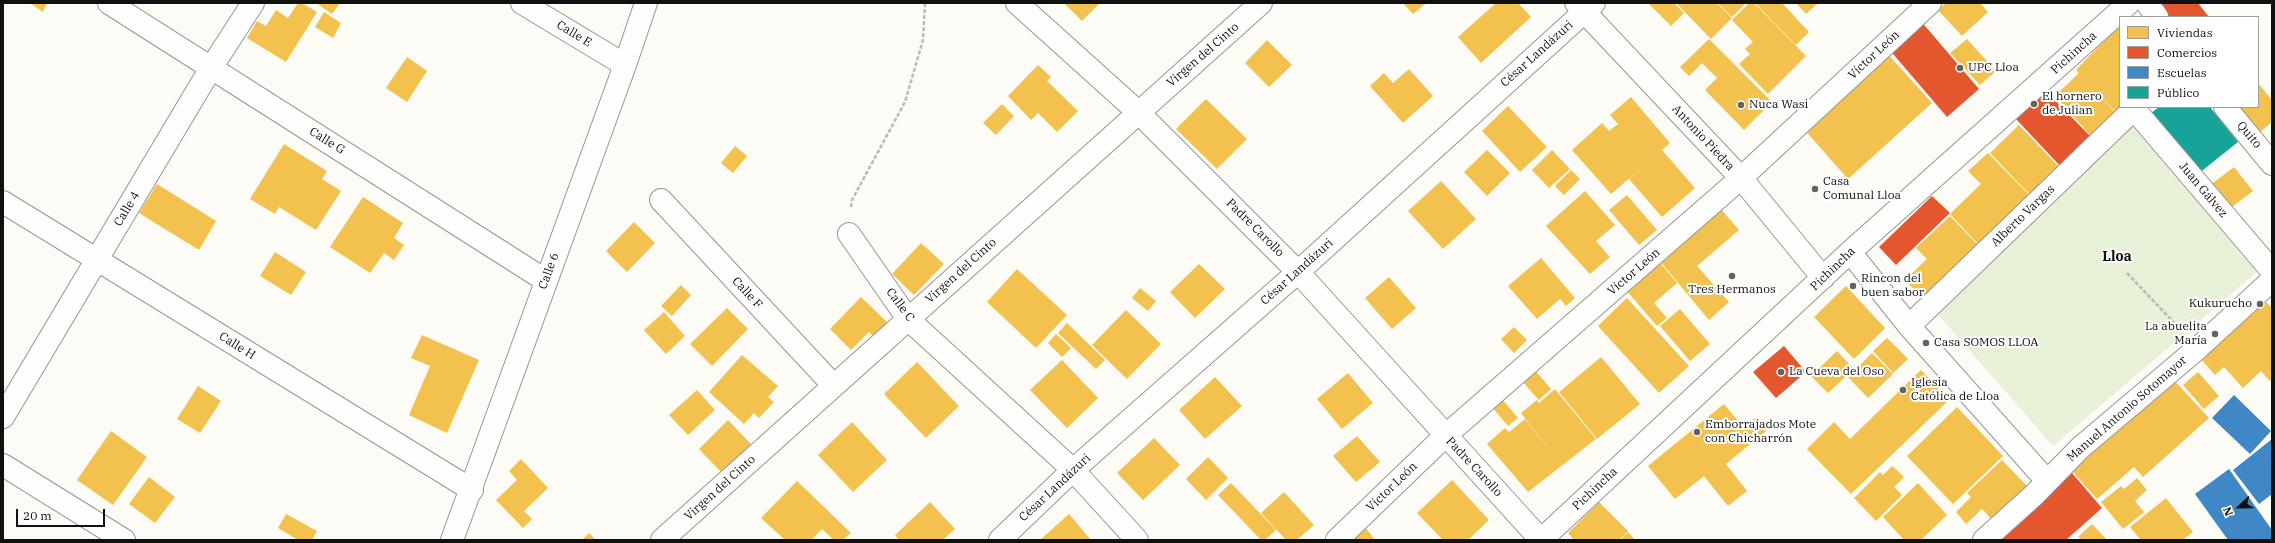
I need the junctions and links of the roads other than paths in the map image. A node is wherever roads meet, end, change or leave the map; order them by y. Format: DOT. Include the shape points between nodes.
graph roads {
  1 [pos="109,3"];
  2 [pos="253,3"];
  3 [pos="522,3"];
  4 [pos="646,3"];
  5 [pos="1018,3"];
  6 [pos="1261,3"];
  7 [pos="1930,3"];
  8 [pos="2129,3"];
  9 [pos="2147,3"];
  10 [pos="1585,6"];
  11 [pos="2156,16"];
  12 [pos="626,65"];
  13 [pos="211,68"];
  14 [pos="2135,108"];
  15 [pos="2226,108"];
  16 [pos="1138,112"];
  17 [pos="2272,164"];
  18 [pos="1741,178"];
  19 [pos="661,200"];
  20 [pos="3,202"];
  21 [pos="849,234"];
  22 [pos="1850,252"];
  23 [pos="97,260"];
  24 [pos="2272,271"];
  25 [pos="1298,272"];
  26 [pos="1823,278"];
  27 [pos="546,280"];
  28 [pos="2272,280"];
  29 [pos="908,319"];
  30 [pos="1909,326"];
  31 [pos="834,386"];
  32 [pos="3,417"];
  33 [pos="1445,436"];
  34 [pos="3,465"];
  35 [pos="1073,470"];
  36 [pos="2047,481"];
  37 [pos="472,490"];
  38 [pos="124,540"];
  39 [pos="452,540"];
  40 [pos="662,540"];
  41 [pos="1000,540"];
  42 [pos="1137,540"];
  43 [pos="1337,540"];
  44 [pos="1541,540"];
  45 [pos="1984,540"];
  1 -- 13 [label="street, Calle G"];
  2 -- 13 [label="street, Calle 4"];
  3 -- 12 [label="street, Calle E"];
  4 -- 12 [label="street, Calle 6"];
  5 -- 16 [label="street, Padre Carollo"];
  6 -- 16 [label="street, Virgen del Cinto"];
  7 -- 18 [label="street, Víctor León"];
  8 -- 22 [label="street, Pichincha"];
  9 -- 11 [label="street"];
  10 -- 18 [label="street, Antonio Piedra"];
  10 -- 25 [label="street, César Landázuri"];
  12 -- 27 [label="street, Calle 6"];
  13 -- 23 [label="street, Calle 4"];
  13 -- 27 [label="street, Calle G"];
  14 -- 24 [label="street, Juan Gálvez"];
  14 -- 30 [label="street, Alberto Vargas"];
  15 -- 17 [label="street, Quito"];
  16 -- 25 [label="street, Padre Carollo"];
  16 -- 29 [label="street, Virgen del Cinto"];
  18 -- 26 [label="street, Antonio Piedra"];
  18 -- 33 [label="street, Víctor León"];
  19 -- 31 [label="street, Calle F"];
  20 -- 23 [label="street, Calle H"];
  21 -- 29 [label="street, Calle C"];
  22 -- 26 [label="street, Pichincha"];
  22 -- 30 [label="street"];
  23 -- 32 [label="street, Calle 4"];
  23 -- 37 [label="street, Calle H"];
  25 -- 33 [label="street, Padre Carollo"];
  25 -- 35 [label="street, César Landázuri"];
  26 -- 44 [label="street, Pichincha"];
  27 -- 37 [label="street, Calle 6"];
  28 -- 36 [label="street, Manuel Antonio Sotomayor" via="2198,348 2080,448"];
  29 -- 31 [label="street, Virgen del Cinto"];
  29 -- 35 [label="street, Calle C"];
  30 -- 36 [label="street"];
  31 -- 40 [label="street, Virgen del Cinto"];
  33 -- 43 [label="street, Víctor León"];
  33 -- 44 [label="street, Padre Carollo"];
  34 -- 38 [label="street"];
  35 -- 41 [label="street, César Landázuri"];
  35 -- 42 [label="street, Calle C"];
  36 -- 45 [label="street, Manuel Antonio Sotomayor"];
  37 -- 39 [label="street, Calle 6"];
}
